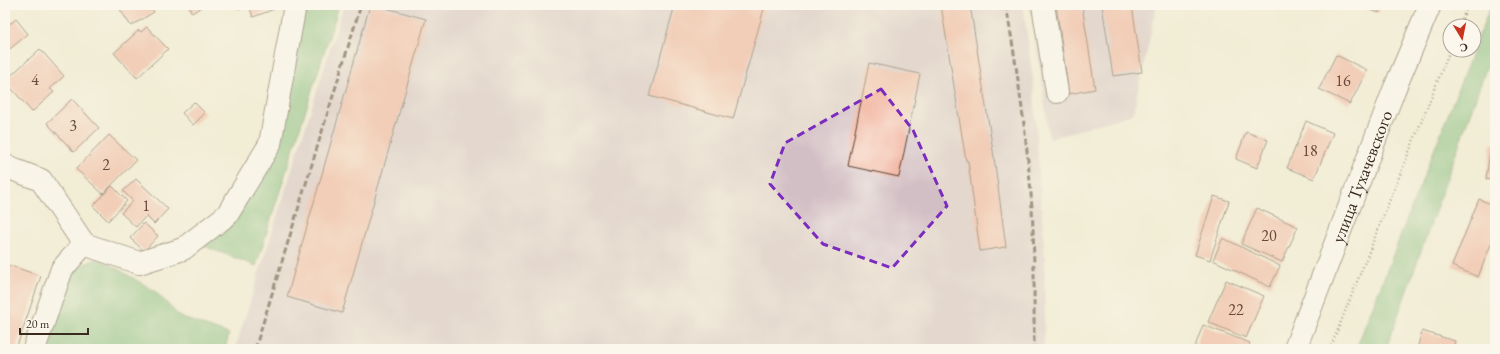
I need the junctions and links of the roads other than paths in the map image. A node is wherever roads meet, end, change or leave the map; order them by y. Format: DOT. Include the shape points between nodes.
graph roads {
  1 [pos="295,5"];
  2 [pos="1043,5"];
  3 [pos="1430,5"];
  4 [pos="1057,92"];
  5 [pos="5,165"];
  6 [pos="84,244"];
  7 [pos="34,349"];
  8 [pos="1295,349"];
  1 -- 6 [label="street" via="270,144 227,215 183,249 140,262"];
  2 -- 4 [label="street"];
  3 -- 8 [label="street, улица Тухачевского" via="1394,90"];
  5 -- 6 [label="street" via="41,180"];
  6 -- 7 [label="street" via="62,269"];
}
